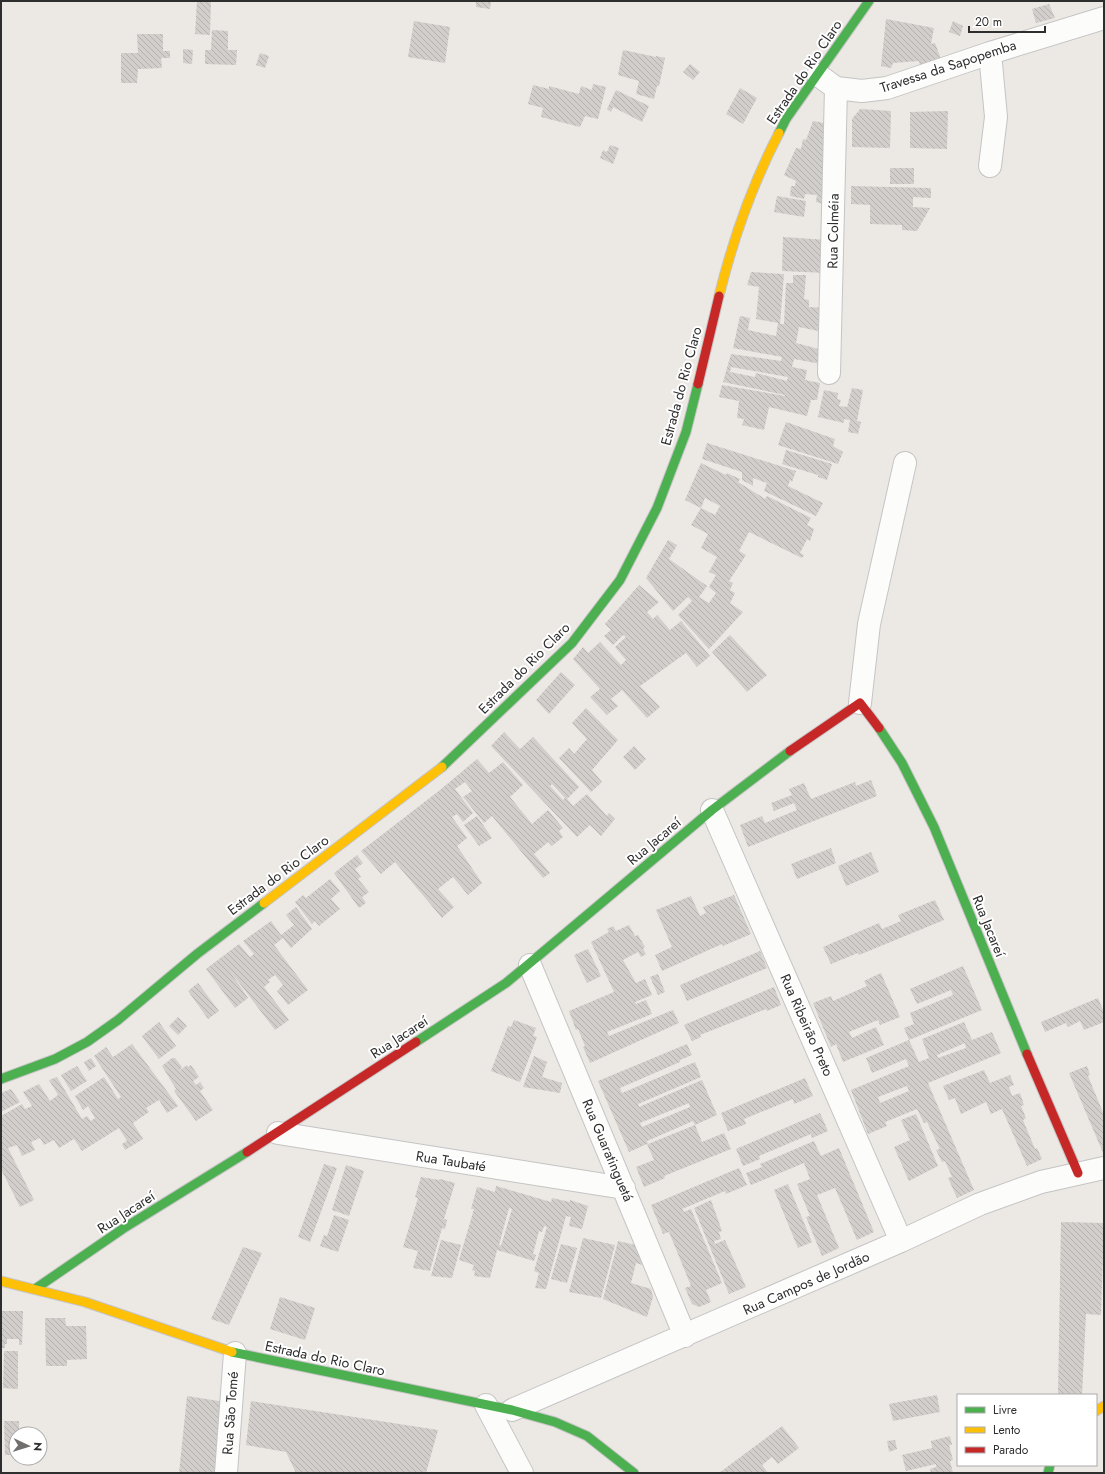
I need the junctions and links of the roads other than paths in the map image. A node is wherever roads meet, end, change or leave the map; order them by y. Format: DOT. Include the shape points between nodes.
graph roads {
  1 [pos="869,1"];
  2 [pos="1104,18"];
  3 [pos="990,53"];
  4 [pos="818,74"];
  5 [pos="836,88"];
  6 [pos="990,166"];
  7 [pos="829,374"];
  8 [pos="905,463"];
  9 [pos="860,703"];
  10 [pos="712,810"];
  11 [pos="530,965"];
  12 [pos="1,1080"];
  13 [pos="278,1133"];
  14 [pos="1104,1168"];
  15 [pos="1078,1173"];
  16 [pos="624,1188"];
  17 [pos="901,1241"];
  18 [pos="1,1282"];
  19 [pos="35,1289"];
  20 [pos="685,1336"];
  21 [pos="235,1353"];
  22 [pos="486,1406"];
  23 [pos="512,1410"];
  24 [pos="226,1473"];
  25 [pos="522,1473"];
  26 [pos="634,1473"];
  1 -- 4 [label="main road, Estrada do Rio Claro"];
  2 -- 3 [label="street, Travessa da Sapopemba"];
  3 -- 5 [label="street, Travessa da Sapopemba" via="887,88 862,91"];
  3 -- 6 [label="street" via="996,117"];
  4 -- 5 [label="street"];
  4 -- 12 [label="main road, Estrada do Rio Claro" via="786,119 763,164 744,211 728,260 686,432 657,508 620,580 572,643 442,767 197,954 118,1020 87,1042 55,1059"];
  5 -- 7 [label="street, Rua Colméia"];
  8 -- 9 [label="street" via="870,624"];
  9 -- 10 [label="main road, Rua Jacareí" via="807,738"];
  9 -- 15 [label="main road, Rua Jacareí" via="904,766 934,825 988,962"];
  10 -- 11 [label="main road, Rua Jacareí"];
  10 -- 17 [label="street, Rua Ribeirão Preto"];
  11 -- 13 [label="main road, Rua Jacareí" via="506,984"];
  11 -- 16 [label="street, Rua Guaratinguetá"];
  13 -- 16 [label="street, Rua Taubaté"];
  13 -- 19 [label="main road, Rua Jacareí" via="124,1228"];
  14 -- 15 [label="street, Rua Campos de Jordão"];
  15 -- 17 [label="street, Rua Campos de Jordão" via="1041,1182 980,1204"];
  16 -- 20 [label="street, Rua Guaratinguetá"];
  17 -- 20 [label="street, Rua Campos de Jordão"];
  18 -- 19 [label="main road, Estrada do Rio Claro"];
  19 -- 21 [label="main road, Estrada do Rio Claro" via="85,1302"];
  20 -- 23 [label="street, Rua Campos de Jordão"];
  21 -- 22 [label="main road, Estrada do Rio Claro"];
  21 -- 24 [label="street, Rua São Tomé"];
  22 -- 23 [label="main road, Estrada do Rio Claro"];
  22 -- 25 [label="street"];
  23 -- 26 [label="main road, Estrada do Rio Claro" via="554,1422 587,1436"];
}
